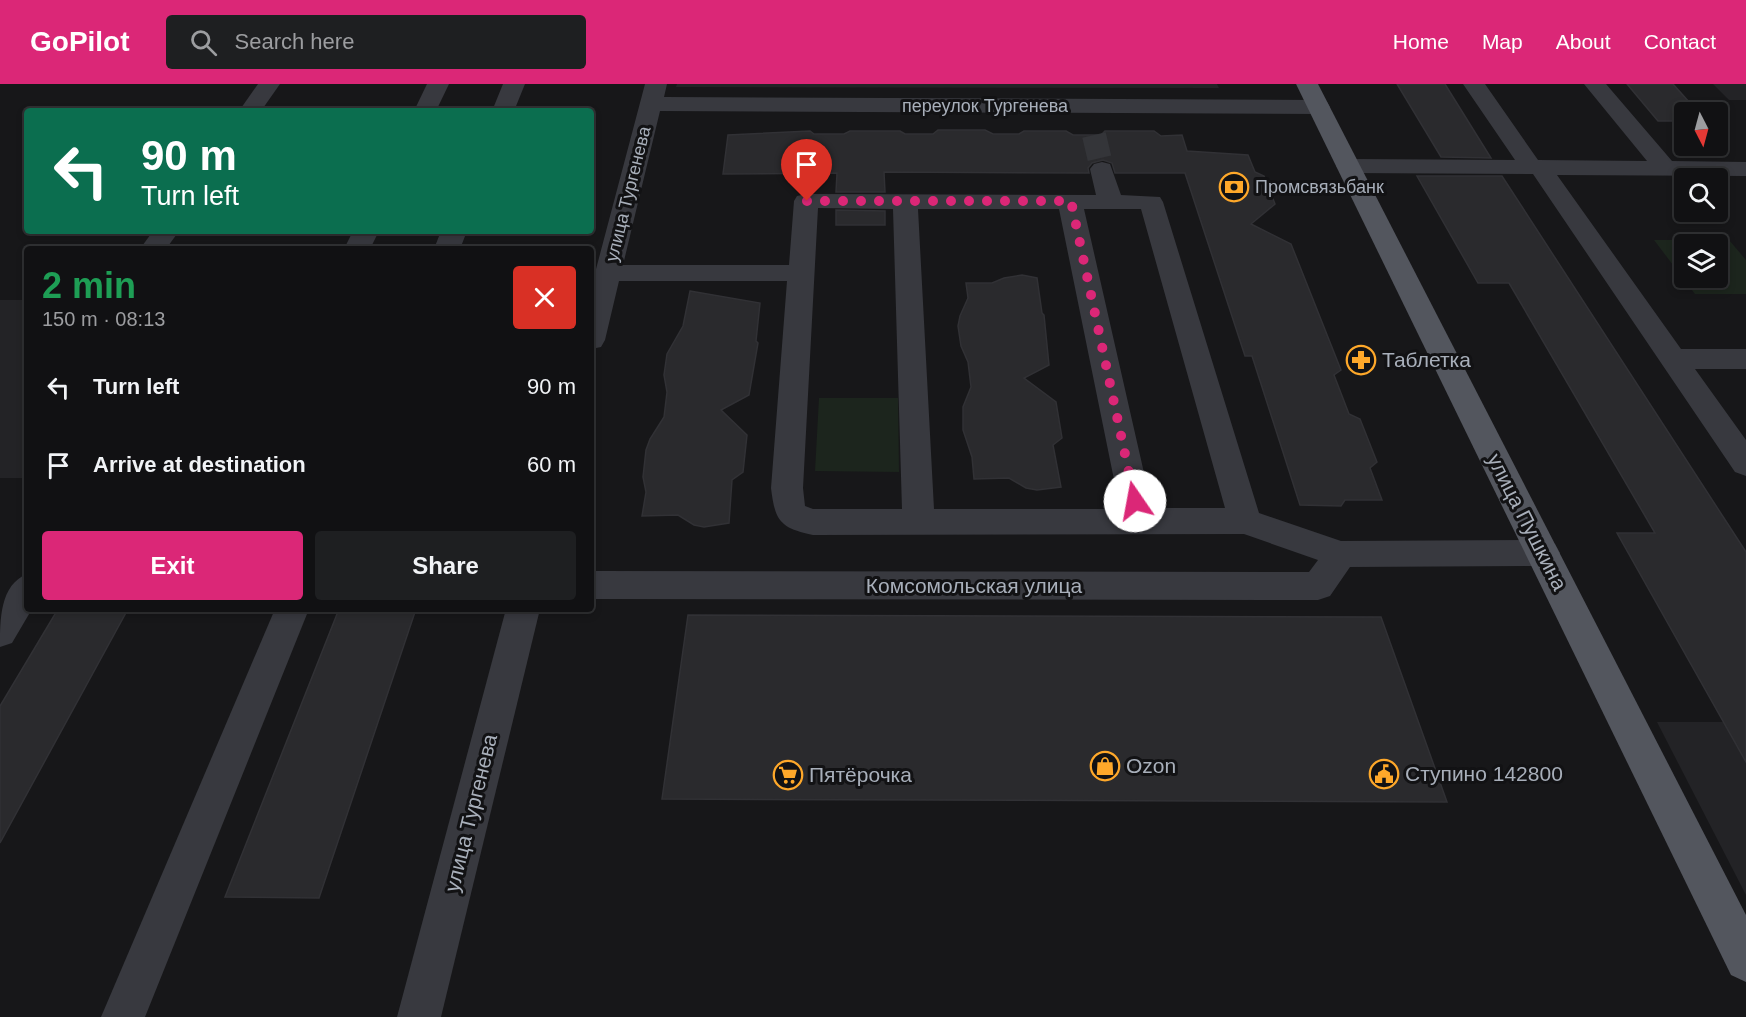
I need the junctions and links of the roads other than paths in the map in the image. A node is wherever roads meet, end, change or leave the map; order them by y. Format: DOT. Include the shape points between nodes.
graph roads {
  1 [pos="269,84"];
  2 [pos="438,84"];
  3 [pos="514,84"];
  4 [pos="1474,84"];
  5 [pos="1595,84"];
  6 [pos="653,94"];
  7 [pos="1313,96"];
  8 [pos="252,108"];
  9 [pos="426,108"];
  10 [pos="504,108"];
  11 [pos="1348,166"];
  12 [pos="1536,167"];
  13 [pos="1665,168"];
  14 [pos="1102,169"];
  15 [pos="1746,169"];
  16 [pos="904,201"];
  17 [pos="1071,201"];
  18 [pos="1110,201"];
  19 [pos="802,273"];
  20 [pos="602,276"];
  21 [pos="594,323"];
  22 [pos="1673,359"];
  23 [pos="1746,359"];
  24 [pos="1746,464"];
  25 [pos="919,521"];
  26 [pos="1139,521"];
  27 [pos="1245,521"];
  28 [pos="1542,553"];
  29 [pos="1341,554"];
  30 [pos="594,585"];
  31 [pos="24,593"];
  32 [pos="291,612"];
  33 [pos="522,612"];
  34 [pos="0,632"];
  35 [pos="1746,960"];
  36 [pos="123,1017"];
  37 [pos="420,1017"];
  1 -- 8 [label="street"];
  2 -- 9 [label="street"];
  3 -- 10 [label="street"];
  4 -- 12 [label="street"];
  5 -- 13 [label="street"];
  6 -- 7 [label="street, переулок Тургенева" via="1090,116"];
  6 -- 20 [label="street, улица Тургенева"];
  7 -- 11 [label="main road, улица Пушкина"];
  11 -- 12 [label="street"];
  11 -- 28 [label="main road, улица Пушкина"];
  12 -- 13 [label="street"];
  12 -- 22 [label="street"];
  13 -- 15 [label="street"];
  14 -- 18 [label="street"];
  16 -- 17 [label="street"];
  16 -- 19 [label="street" via="807,201"];
  16 -- 25 [label="street"];
  17 -- 18 [label="street"];
  17 -- 26 [label="street"];
  18 -- 27 [label="street" via="1151,201"];
  19 -- 20 [label="street"];
  19 -- 25 [label="street" via="787,488 789,511 799,519 813,522"];
  20 -- 21 [label="street, улица Тургенева"];
  22 -- 23 [label="street"];
  22 -- 24 [label="street"];
  25 -- 26 [label="street"];
  26 -- 27 [label="street"];
  27 -- 29 [label="street"];
  28 -- 29 [label="street"];
  28 -- 35 [label="main road, улица Пушкина"];
  29 -- 30 [label="street, Комсомольская улица" via="1318,586"];
  31 -- 34 [label="street"];
  32 -- 36 [label="street"];
  33 -- 37 [label="street, улица Тургенева"];
}
